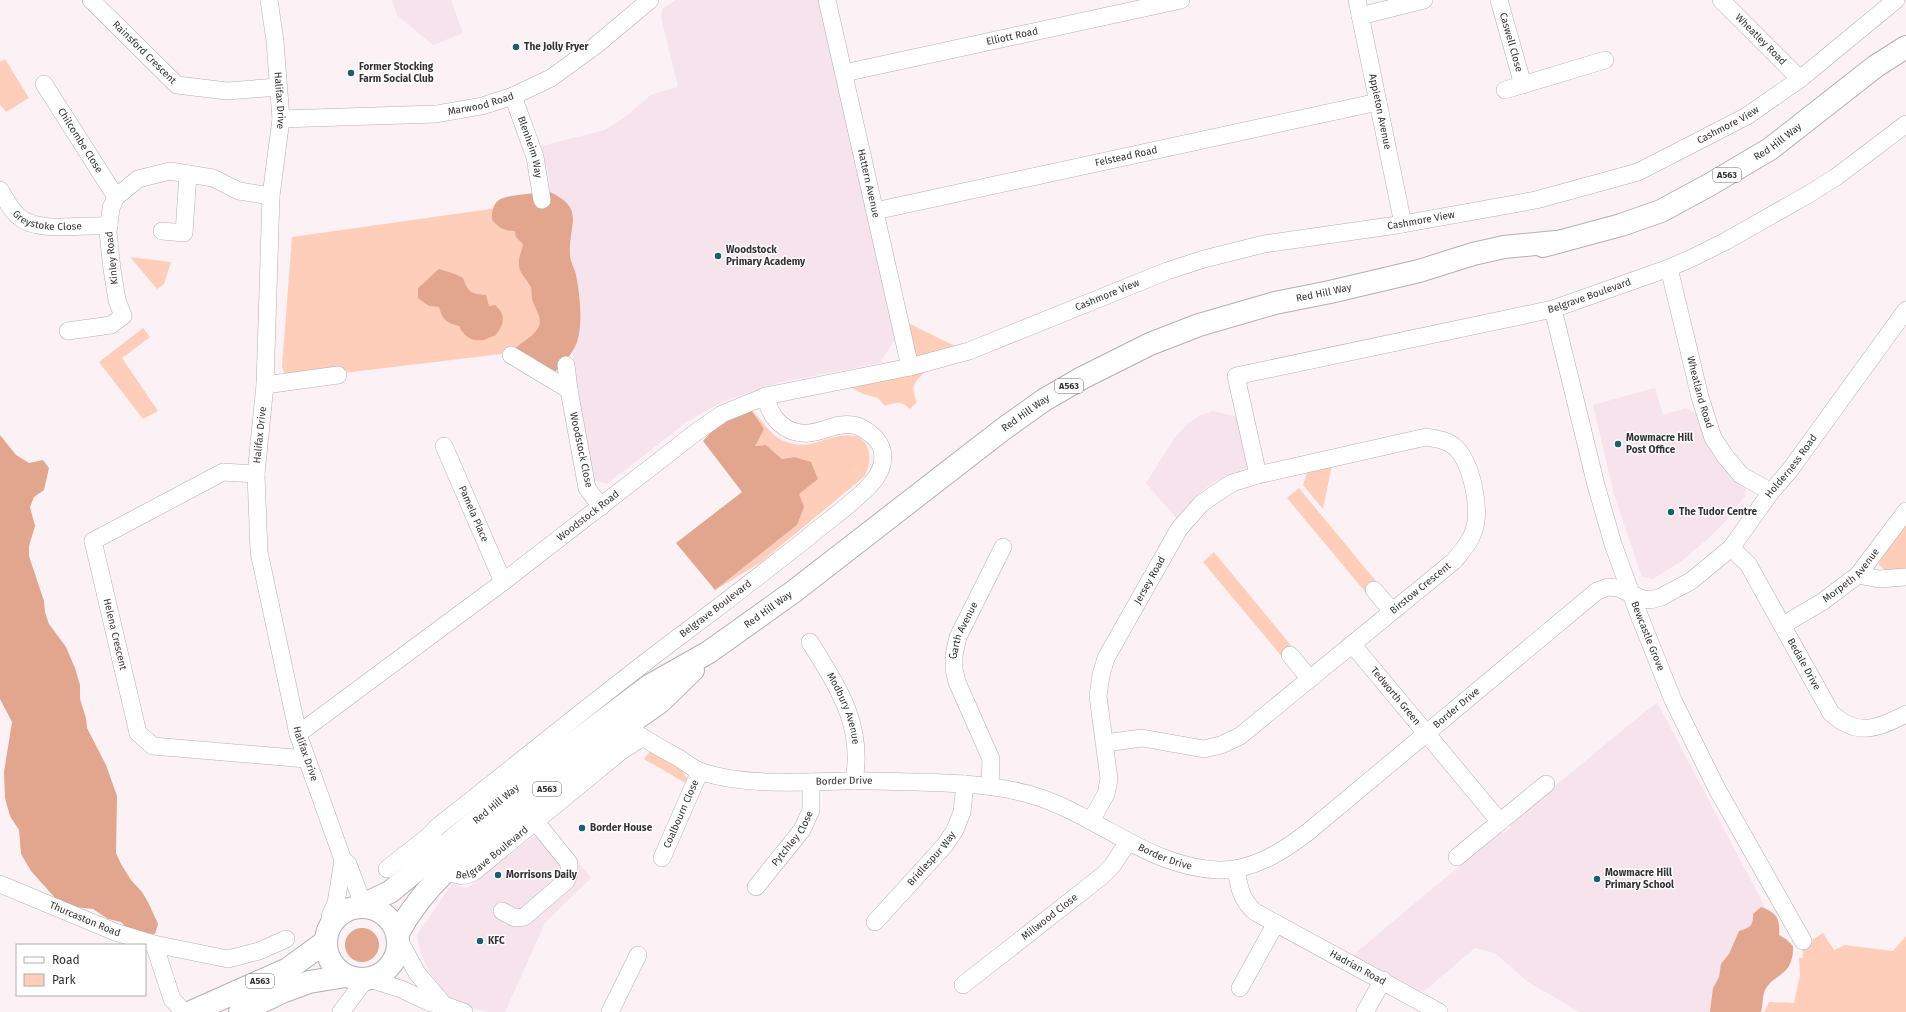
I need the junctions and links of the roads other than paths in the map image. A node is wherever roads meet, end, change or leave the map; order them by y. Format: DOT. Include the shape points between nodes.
graph roads {
  1 [pos="91,0"];
  2 [pos="269,0"];
  3 [pos="650,0"];
  4 [pos="827,0"];
  5 [pos="1181,0"];
  6 [pos="1424,0"];
  7 [pos="1499,0"];
  8 [pos="1721,0"];
  9 [pos="1896,0"];
  10 [pos="1358,8"];
  11 [pos="1906,31"];
  12 [pos="1906,47"];
  13 [pos="1605,60"];
  14 [pos="1876,66"];
  15 [pos="844,73"];
  16 [pos="1800,79"];
  17 [pos="44,84"];
  18 [pos="1523,84"];
  19 [pos="278,87"];
  20 [pos="1505,90"];
  21 [pos="513,96"];
  22 [pos="1378,102"];
  23 [pos="281,119"];
  24 [pos="1906,124"];
  25 [pos="188,174"];
  26 [pos="0,190"];
  27 [pos="271,196"];
  28 [pos="116,197"];
  29 [pos="542,200"];
  30 [pos="875,211"];
  31 [pos="1403,224"];
  32 [pos="109,226"];
  33 [pos="162,231"];
  34 [pos="1669,268"];
  35 [pos="1553,309"];
  36 [pos="1906,310"];
  37 [pos="68,331"];
  38 [pos="511,355"];
  39 [pos="566,365"];
  40 [pos="910,367"];
  41 [pos="338,375"];
  42 [pos="265,385"];
  43 [pos="569,390"];
  44 [pos="766,396"];
  45 [pos="444,446"];
  46 [pos="256,474"];
  47 [pos="1258,474"];
  48 [pos="1771,492"];
  49 [pos="601,507"];
  50 [pos="1906,511"];
  51 [pos="1003,547"];
  52 [pos="1731,548"];
  53 [pos="1858,575"];
  54 [pos="1906,577"];
  55 [pos="503,582"];
  56 [pos="1374,590"];
  57 [pos="1632,593"];
  58 [pos="1392,611"];
  59 [pos="1783,625"];
  60 [pos="810,642"];
  61 [pos="1352,644"];
  62 [pos="1290,655"];
  63 [pos="1310,679"];
  64 [pos="1906,714"];
  65 [pos="626,726"];
  66 [pos="1426,733"];
  67 [pos="298,734"];
  68 [pos="1105,743"];
  69 [pos="306,759"];
  70 [pos="700,771"];
  71 [pos="854,781"];
  72 [pos="811,782"];
  73 [pos="965,784"];
  74 [pos="1546,784"];
  75 [pos="990,786"];
  76 [pos="1091,821"];
  77 [pos="536,822"];
  78 [pos="1500,822"];
  79 [pos="1128,842"];
  80 [pos="438,853"];
  81 [pos="1457,857"];
  82 [pos="662,858"];
  83 [pos="343,860"];
  84 [pos="387,869"];
  85 [pos="1236,869"];
  86 [pos="0,884"];
  87 [pos="756,887"];
  88 [pos="366,907"];
  89 [pos="502,911"];
  90 [pos="883,919"];
  91 [pos="1276,924"];
  92 [pos="328,933"];
  93 [pos="398,937"];
  94 [pos="286,939"];
  95 [pos="1802,941"];
  96 [pos="154,944"];
  97 [pos="638,955"];
  98 [pos="358,978"];
  99 [pos="1383,980"];
  100 [pos="963,985"];
  101 [pos="1240,988"];
  102 [pos="444,1005"];
  103 [pos="184,1012"];
  104 [pos="191,1012"];
  105 [pos="240,1012"];
  106 [pos="340,1012"];
  107 [pos="464,1012"];
  108 [pos="610,1012"];
  109 [pos="1365,1012"];
  110 [pos="1439,1012"];
  1 -- 19 [label="street, Rainsford Crescent" via="178,85 227,91"];
  2 -- 19 [label="street, Halifax Drive"];
  3 -- 21 [label="street, Marwood Road" via="574,63 551,78"];
  4 -- 15 [label="street, Hattern Avenue"];
  5 -- 15 [label="street, Elliott Road"];
  6 -- 10 [label="street"];
  7 -- 18 [label="street, Caswell Close"];
  8 -- 16 [label="street, Wheatley Road"];
  9 -- 16 [label="street, Cashmore View"];
  10 -- 22 [label="street, Appleton Avenue"];
  11 -- 14 [label="highway, Red Hill Way / A563"];
  12 -- 14 [label="highway, Red Hill Way / A563"];
  13 -- 18 [label="street, Caswell Close"];
  14 -- 65 [label="highway, Red Hill Way / A563" via="1770,149 1661,211 1621,226 1475,266 1419,271 1275,303 1199,325 1150,344 1082,378 1044,400 1002,430 793,592 709,652 649,686"];
  15 -- 30 [label="street, Hattern Avenue"];
  16 -- 31 [label="street, Cashmore View" via="1747,116 1638,172 1536,200"];
  17 -- 28 [label="street, Chilcombe Close"];
  18 -- 20 [label="street, Caswell Close"];
  19 -- 23 [label="street, Halifax Drive"];
  21 -- 23 [label="street, Marwood Road" via="482,106 436,114"];
  21 -- 29 [label="street, Blenheim Way" via="535,157"];
  22 -- 30 [label="street, Felstead Road"];
  22 -- 31 [label="street, Appleton Avenue"];
  23 -- 27 [label="street, Halifax Drive"];
  24 -- 34 [label="street, Belgrave Boulevard" via="1836,177 1809,194 1707,251"];
  25 -- 27 [label="street" via="213,178 239,191"];
  25 -- 28 [label="street" via="170,171 138,179"];
  25 -- 33 [label="street" via="184,233"];
  26 -- 32 [label="street, Greystoke Close" via="17,215 39,226"];
  27 -- 42 [label="street, Halifax Drive"];
  28 -- 32 [label="street, Kinley Road" via="111,208"];
  30 -- 40 [label="street, Hattern Avenue"];
  31 -- 40 [label="street, Cashmore View" via="1264,244 1204,259 1167,271 969,351"];
  32 -- 37 [label="street, Kinley Road" via="112,269 117,300 123,316 111,325"];
  34 -- 35 [label="street, Belgrave Boulevard"];
  34 -- 48 [label="street, Wheatland Road" via="1700,397 1713,438 1741,474"];
  35 -- 47 [label="street, Belgrave Boulevard" via="1236,376"];
  35 -- 57 [label="street, Bewcastle Grove" via="1596,486 1613,544"];
  36 -- 48 [label="street, Holderness Road" via="1790,470"];
  38 -- 43 [label="street"];
  39 -- 43 [label="street, Woodstock Close"];
  40 -- 44 [label="street, Woodstock Road"];
  41 -- 42 [label="street"];
  42 -- 46 [label="street, Halifax Drive"];
  43 -- 49 [label="street, Woodstock Close" via="587,488"];
  44 -- 49 [label="street, Woodstock Road" via="722,414"];
  44 -- 80 [label="street, Belgrave Boulevard" via="768,408 774,418 795,432 810,433 851,424 865,429 876,438 882,449 883,463 879,474 870,485 737,594 637,669 436,828"];
  45 -- 55 [label="street, Pamela Place"];
  46 -- 67 [label="street, Halifax Drive" via="259,552"];
  46 -- 69 [label="street, Helena Crescent" via="223,472 92,541 138,733 153,746"];
  47 -- 58 [label="street, Birstow Crescent" via="1426,438 1441,439 1454,446 1468,466 1476,501 1474,532 1467,546 1454,561"];
  47 -- 68 [label="street, Jersey Road" via="1232,484 1200,504 1178,529 1164,553 1106,658 1102,670 1098,696"];
  48 -- 52 [label="street, Holderness Road"];
  49 -- 55 [label="street, Woodstock Road"];
  50 -- 53 [label="street, Morpeth Avenue"];
  51 -- 75 [label="street, Garth Avenue" via="958,637 954,655 957,682 991,759"];
  52 -- 57 [label="street, Holderness Road" via="1690,581 1661,597 1643,599"];
  52 -- 59 [label="street, Bedale Drive" via="1748,564"];
  53 -- 54 [label="street" via="1879,579"];
  53 -- 59 [label="street, Morpeth Avenue" via="1822,602"];
  55 -- 67 [label="street, Woodstock Road"];
  56 -- 58 [label="street"];
  57 -- 66 [label="street, Border Drive" via="1608,587 1597,591"];
  57 -- 95 [label="street, Bewcastle Grove" via="1673,700 1717,789"];
  58 -- 61 [label="street, Birstow Crescent"];
  59 -- 64 [label="street, Bedale Drive" via="1826,705 1839,720 1870,729"];
  60 -- 71 [label="street, Modbury Avenue" via="849,714 856,738 857,764"];
  61 -- 63 [label="street, Birstow Crescent"];
  61 -- 66 [label="street, Tedworth Green"];
  62 -- 63 [label="street"];
  63 -- 68 [label="street, Birstow Crescent" via="1240,736 1221,745 1204,749 1142,738"];
  65 -- 70 [label="street, Border Drive"];
  65 -- 77 [label="street, Belgrave Boulevard" via="620,752"];
  65 -- 80 [label="highway, Red Hill Way / A563" via="534,773"];
  66 -- 78 [label="street, Tedworth Green"];
  66 -- 85 [label="street, Border Drive" via="1289,847"];
  67 -- 69 [label="street, Halifax Drive"];
  68 -- 76 [label="street, Jersey Road" via="1110,780 1106,794"];
  69 -- 83 [label="street, Halifax Drive"];
  70 -- 72 [label="street, Border Drive" via="725,777"];
  70 -- 82 [label="street, Coalbourn Close"];
  71 -- 72 [label="street, Border Drive"];
  71 -- 73 [label="street, Border Drive"];
  72 -- 87 [label="street, Pytchley Close" via="811,810 802,830"];
  73 -- 75 [label="street, Border Drive"];
  73 -- 90 [label="street, Bridlespur Way" via="962,812 945,845"];
  74 -- 78 [label="street"];
  75 -- 76 [label="street, Border Drive" via="1056,803"];
  76 -- 79 [label="street, Border Drive"];
  77 -- 80 [label="street, Belgrave Boulevard" via="467,876 458,876"];
  77 -- 89 [label="street, Belgrave Boulevard" via="568,863 569,875 566,881 524,917 515,918"];
  78 -- 81 [label="street"];
  79 -- 85 [label="street, Border Drive" via="1182,864 1203,869"];
  79 -- 100 [label="street, Millwood Close" via="1102,876"];
  80 -- 84 [label="street"];
  80 -- 88 [label="highway, Red Hill Way / A563" via="390,892 373,900"];
  80 -- 93 [label="highway, Red Hill Way / A563" via="428,888 412,909"];
  83 -- 88 [label="street, Halifax Drive" via="348,864"];
  83 -- 92 [label="street"];
  85 -- 91 [label="street, Hadrian Road" via="1241,896 1248,905"];
  86 -- 96 [label="street, Thurcaston Road" via="115,932"];
  88 -- 92 [label="highway" via="352,908 344,912"];
  88 -- 93 [label="highway" via="387,917"];
  91 -- 99 [label="street, Hadrian Road"];
  91 -- 101 [label="street"];
  92 -- 98 [label="highway" via="330,962 337,970"];
  92 -- 104 [label="highway, A563" via="288,969"];
  93 -- 98 [label="highway" via="398,949 388,968 379,975"];
  93 -- 102 [label="street" via="417,972"];
  94 -- 96 [label="street, Thurcaston Road" via="259,951 228,959"];
  96 -- 103 [label="street" via="172,999"];
  97 -- 108 [label="street"];
  98 -- 102 [label="street" via="401,989 431,1004"];
  98 -- 105 [label="highway, A563" via="309,982"];
  98 -- 106 [label="street"];
  99 -- 109 [label="street"];
  99 -- 110 [label="street, Hadrian Road"];
  102 -- 107 [label="street"];
}
